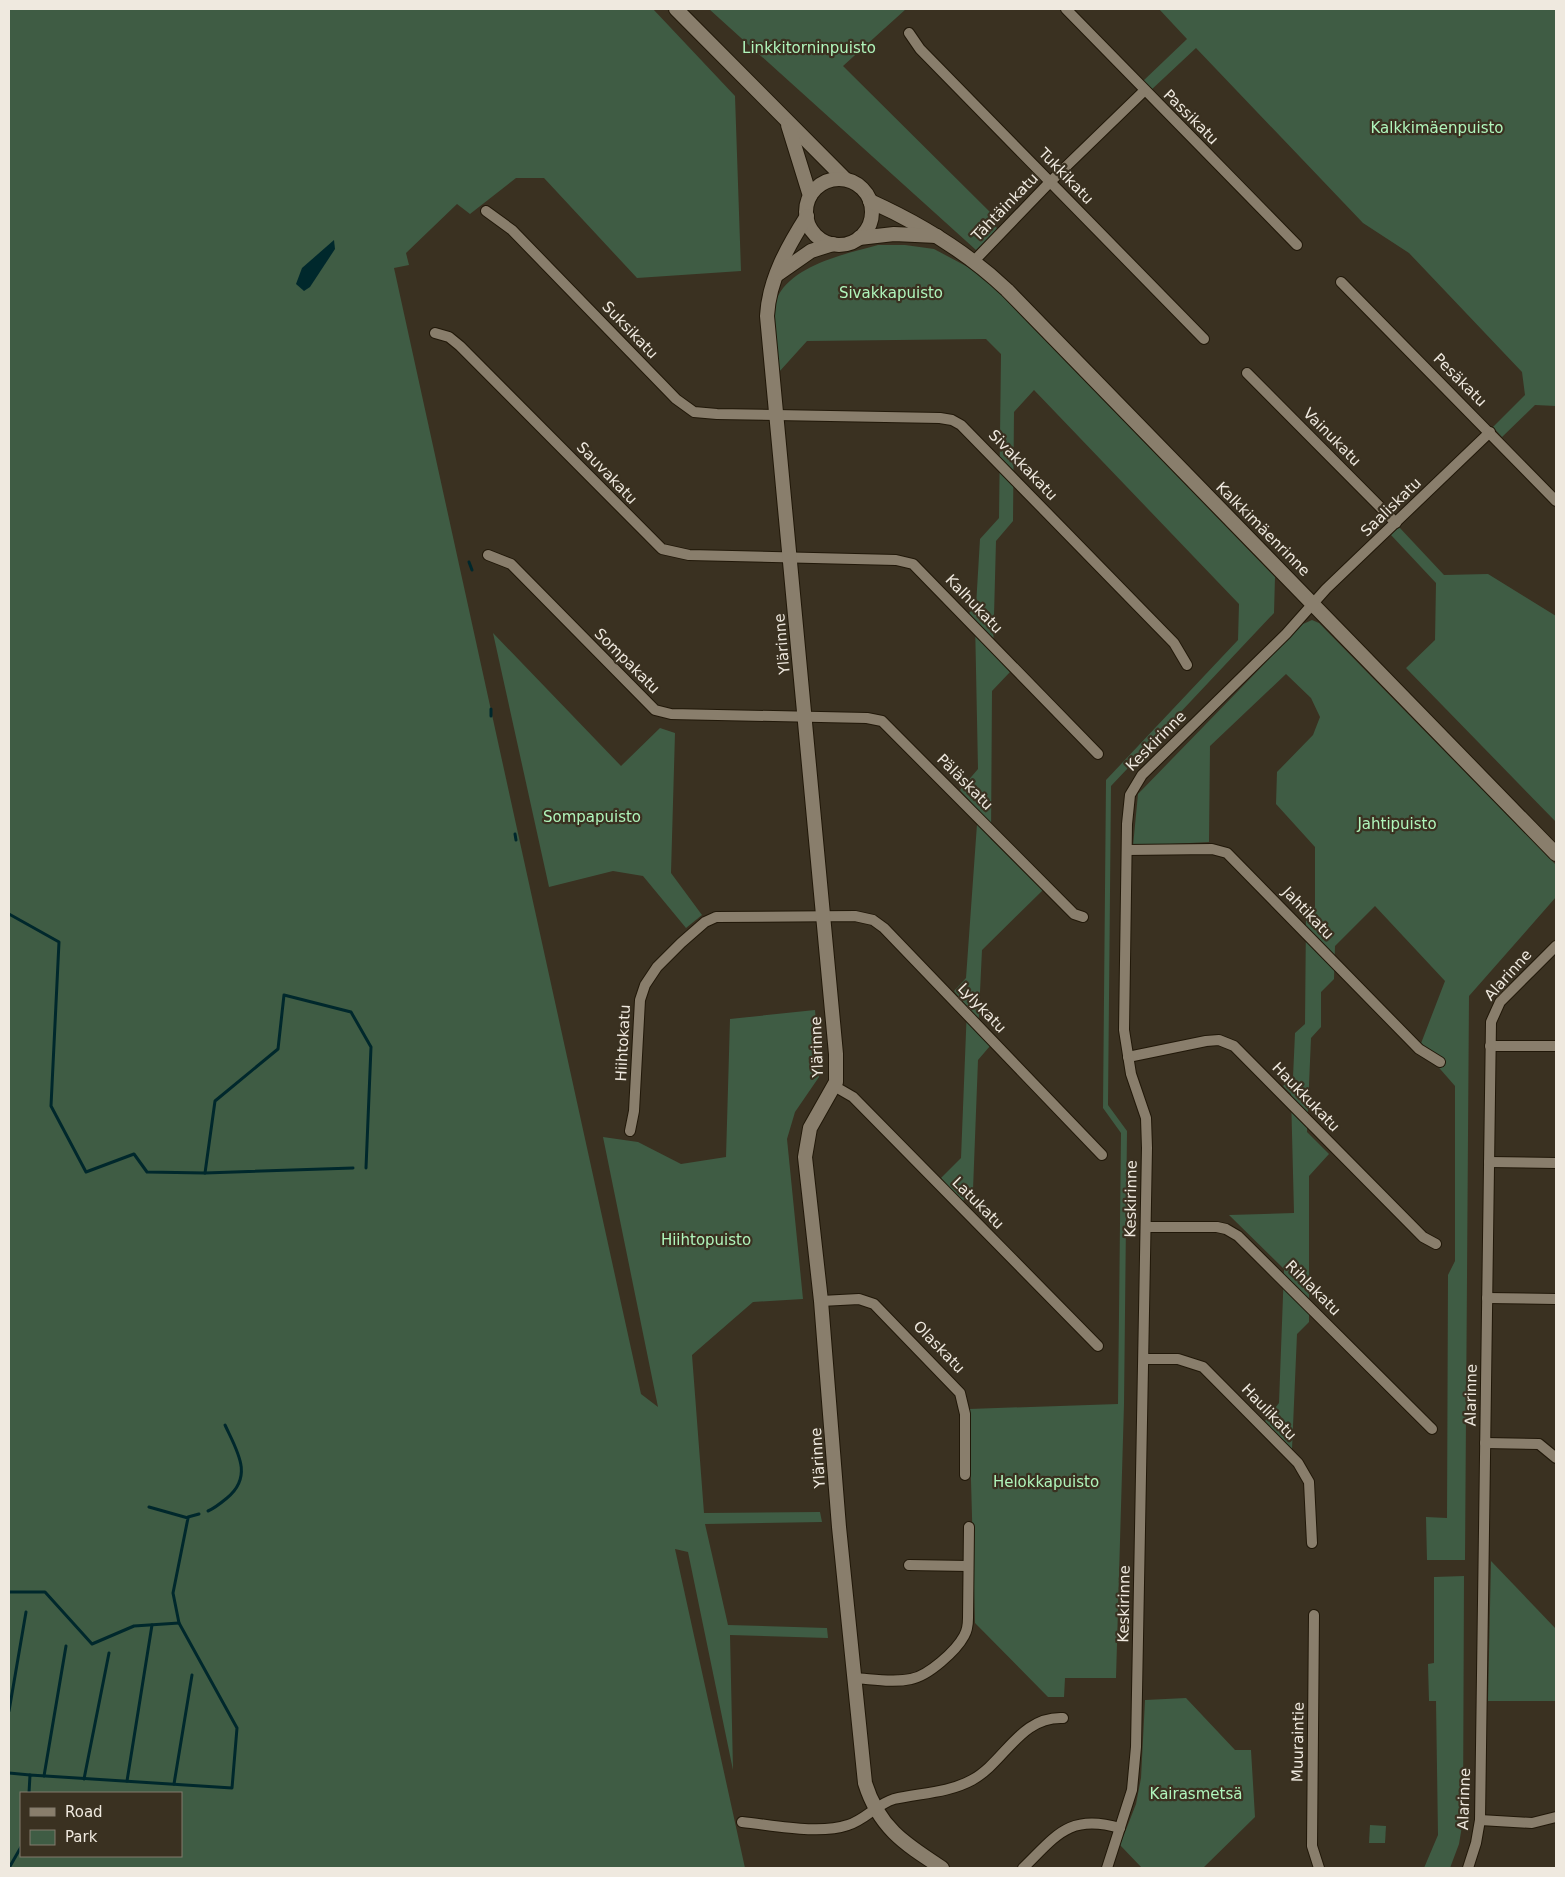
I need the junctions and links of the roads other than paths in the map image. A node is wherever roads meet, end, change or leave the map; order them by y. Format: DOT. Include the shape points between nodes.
graph roads {
  1 [pos="676,9"];
  2 [pos="1066,9"];
  3 [pos="909,33"];
  4 [pos="1144,91"];
  5 [pos="788,124"];
  6 [pos="845,179"];
  7 [pos="1050,182"];
  8 [pos="810,196"];
  9 [pos="870,201"];
  10 [pos="486,211"];
  11 [pos="807,216"];
  12 [pos="938,236"];
  13 [pos="859,238"];
  14 [pos="833,244"];
  15 [pos="1298,245"];
  16 [pos="974,261"];
  17 [pos="777,274"];
  18 [pos="1341,282"];
  19 [pos="435,333"];
  20 [pos="1204,338"];
  21 [pos="1247,373"];
  22 [pos="776,415"];
  23 [pos="1490,432"];
  24 [pos="1556,501"];
  25 [pos="1396,523"];
  26 [pos="488,555"];
  27 [pos="790,557"];
  28 [pos="1313,604"];
  29 [pos="1187,665"];
  30 [pos="805,717"];
  31 [pos="1098,754"];
  32 [pos="1127,850"];
  33 [pos="1556,854"];
  34 [pos="823,915"];
  35 [pos="1083,917"];
  36 [pos="1556,946"];
  37 [pos="1490,1046"];
  38 [pos="1556,1046"];
  39 [pos="1128,1057"];
  40 [pos="1440,1062"];
  41 [pos="834,1086"];
  42 [pos="630,1131"];
  43 [pos="1102,1154"];
  44 [pos="1489,1162"];
  45 [pos="1556,1164"];
  46 [pos="1146,1227"];
  47 [pos="1436,1244"];
  48 [pos="1487,1298"];
  49 [pos="1556,1299"];
  50 [pos="821,1301"];
  51 [pos="1098,1346"];
  52 [pos="1144,1359"];
  53 [pos="1432,1429"];
  54 [pos="1485,1443"];
  55 [pos="1556,1458"];
  56 [pos="965,1475"];
  57 [pos="969,1527"];
  58 [pos="1312,1543"];
  59 [pos="909,1565"];
  60 [pos="968,1566"];
  61 [pos="1314,1615"];
  62 [pos="854,1678"];
  63 [pos="1062,1718"];
  64 [pos="875,1810"];
  65 [pos="1556,1817"];
  66 [pos="1480,1820"];
  67 [pos="742,1822"];
  68 [pos="1120,1828"];
  69 [pos="942,1868"];
  70 [pos="1023,1868"];
  71 [pos="1107,1868"];
  72 [pos="1319,1868"];
  73 [pos="1468,1868"];
  1 -- 5 [label="street"];
  2 -- 4 [label="street, Passikatu"];
  3 -- 7 [label="street, Tukkikatu" via="920,49"];
  4 -- 7 [label="street, Tähtäinkatu"];
  4 -- 15 [label="street, Passikatu"];
  5 -- 6 [label="street"];
  5 -- 8 [label="street"];
  6 -- 8 [label="street" via="825,182"];
  6 -- 9 [label="street" via="863,189"];
  7 -- 16 [label="street, Tähtäinkatu"];
  7 -- 20 [label="street, Tukkikatu"];
  8 -- 11 [label="street"];
  9 -- 12 [label="street, Kalkkimäenrinne" via="909,218"];
  9 -- 13 [label="street" via="871,221"];
  10 -- 22 [label="street, Suksikatu" via="512,230 683,406 700,413"];
  11 -- 14 [label="street" via="816,234"];
  11 -- 17 [label="street, Ylärinne" via="786,249"];
  12 -- 13 [label="street" via="894,234"];
  12 -- 16 [label="street, Kalkkimäenrinne"];
  13 -- 14 [label="street" via="847,244"];
  14 -- 17 [label="street" via="811,251"];
  16 -- 28 [label="street, Kalkkimäenrinne" via="1007,290"];
  17 -- 22 [label="street, Ylärinne" via="768,298 767,316"];
  18 -- 23 [label="street, Pesäkatu"];
  19 -- 27 [label="street, Sauvakatu" via="449,337 460,346 662,549 689,555"];
  21 -- 25 [label="street, Vainukatu"];
  22 -- 27 [label="street, Ylärinne"];
  22 -- 29 [label="street, Sivakkakatu" via="940,418 962,425 1174,643"];
  23 -- 24 [label="street, Pesäkatu"];
  23 -- 25 [label="street, Saaliskatu"];
  25 -- 28 [label="street, Saaliskatu"];
  26 -- 30 [label="street, Sompakatu" via="511,564 655,710 672,714"];
  27 -- 30 [label="street, Ylärinne"];
  27 -- 31 [label="street, Kalhukatu" via="896,560 913,564"];
  28 -- 32 [label="street, Keskirinne" via="1136,782 1128,804"];
  28 -- 33 [label="street, Kalkkimäenrinne"];
  30 -- 34 [label="street, Ylärinne"];
  30 -- 35 [label="street, Päläskatu" via="882,721 1074,914"];
  32 -- 39 [label="street, Keskirinne" via="1124,1011"];
  32 -- 40 [label="street, Jahtikatu" via="1212,849 1227,853 1420,1049"];
  34 -- 41 [label="street, Ylärinne" via="836,1054"];
  34 -- 42 [label="street, Hiihtokatu" via="716,916 691,933 657,967 644,985 640,1000"];
  34 -- 43 [label="street, Lylykatu" via="855,916 879,923"];
  36 -- 37 [label="street, Alarinne" via="1495,1008"];
  37 -- 38 [label="street"];
  37 -- 44 [label="street, Alarinne"];
  39 -- 46 [label="street, Keskirinne" via="1147,1126"];
  39 -- 47 [label="street, Haukkukatu" via="1206,1041 1219,1040 1234,1046 1423,1237"];
  41 -- 50 [label="street, Ylärinne" via="810,1128 805,1157"];
  41 -- 51 [label="street, Latukatu" via="853,1097"];
  44 -- 45 [label="street"];
  44 -- 48 [label="street, Alarinne"];
  46 -- 52 [label="street, Keskirinne"];
  46 -- 53 [label="street, Rihlakatu" via="1218,1227 1238,1236"];
  48 -- 49 [label="street"];
  48 -- 54 [label="street, Alarinne"];
  50 -- 56 [label="street, Olaskatu" via="859,1299 874,1304 957,1388 965,1407"];
  50 -- 62 [label="street, Ylärinne"];
  52 -- 58 [label="street, Haulikatu" via="1178,1359 1203,1367 1298,1463 1309,1482"];
  52 -- 68 [label="street, Keskirinne" via="1135,1773 1129,1805"];
  54 -- 55 [label="street" via="1539,1444"];
  54 -- 66 [label="street, Alarinne"];
  57 -- 60 [label="street"];
  59 -- 60 [label="street"];
  60 -- 62 [label="street" via="966,1630 948,1655 923,1675 912,1679"];
  61 -- 72 [label="street, Muuraintie" via="1312,1846"];
  62 -- 64 [label="street, Ylärinne" via="862,1768"];
  63 -- 64 [label="street" via="1046,1718 1035,1723 987,1770 970,1781 945,1790 893,1800"];
  64 -- 67 [label="street" via="857,1822 838,1828"];
  64 -- 69 [label="street, Ylärinne" via="901,1840"];
  65 -- 66 [label="street" via="1532,1823"];
  66 -- 73 [label="street, Alarinne"];
  68 -- 70 [label="street" via="1102,1824 1067,1827"];
  68 -- 71 [label="street, Keskirinne"];
}
